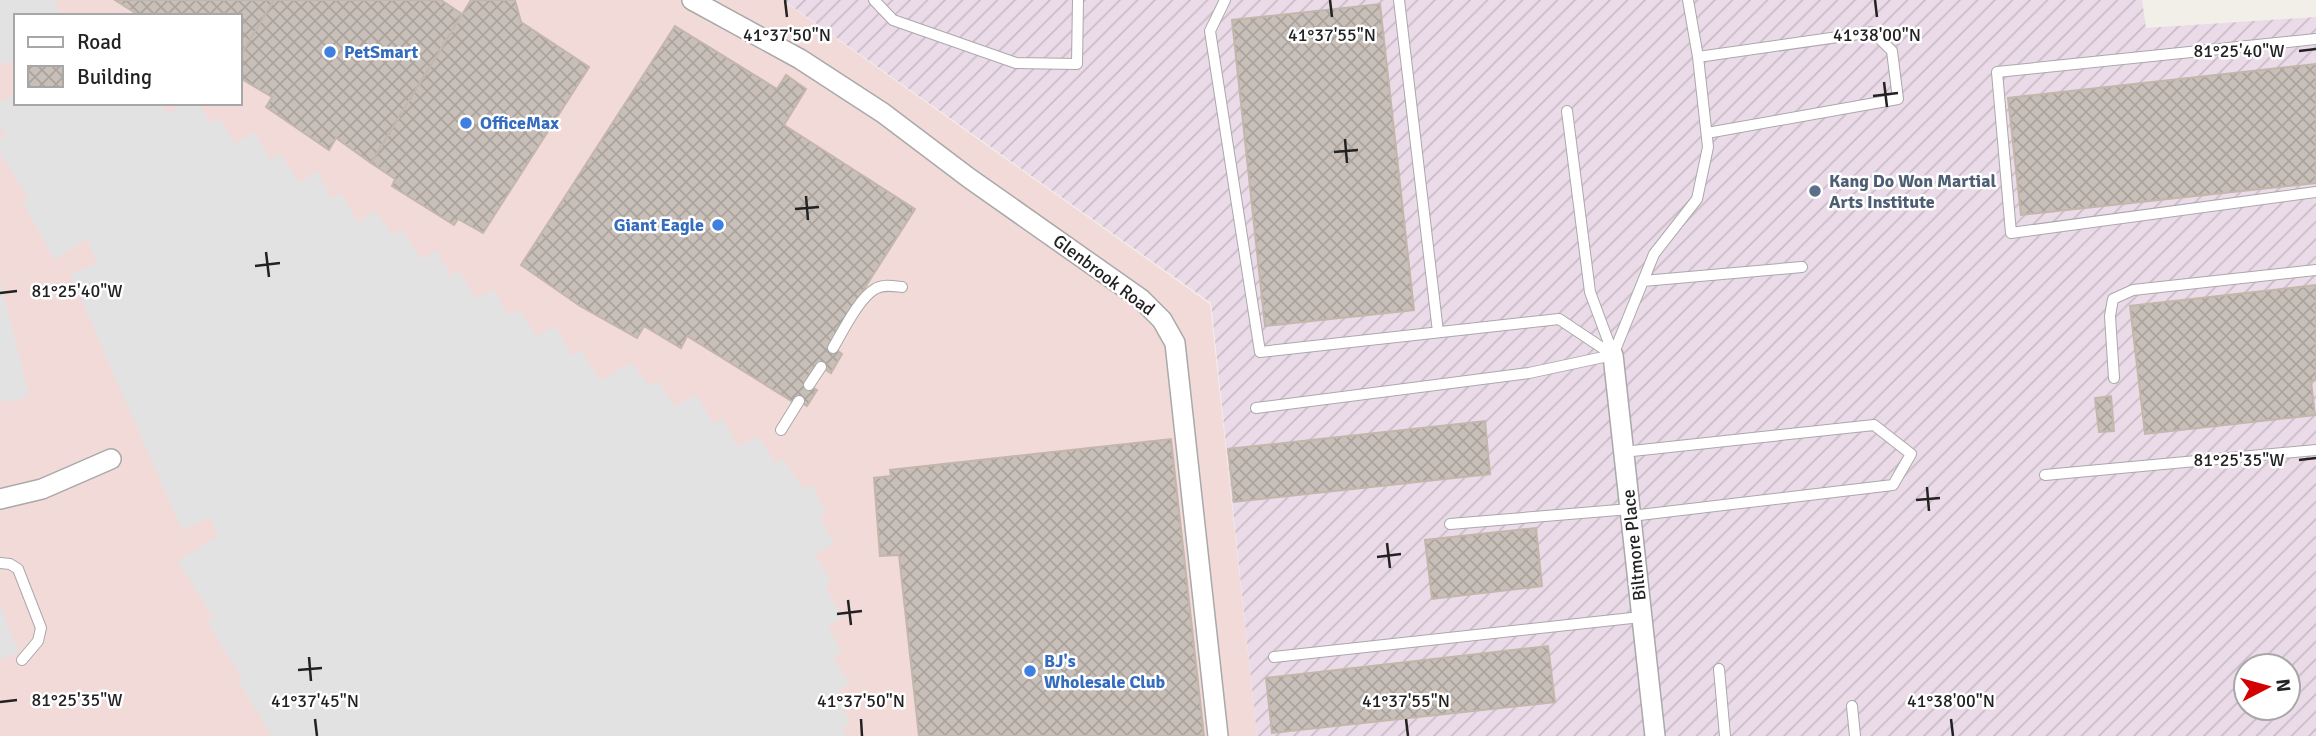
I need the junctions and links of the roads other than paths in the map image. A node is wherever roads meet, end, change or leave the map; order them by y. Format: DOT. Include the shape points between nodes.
graph roads {
  1 [pos="692,0"];
  2 [pos="874,0"];
  3 [pos="1078,0"];
  4 [pos="1225,0"];
  5 [pos="1399,0"];
  6 [pos="1688,0"];
  7 [pos="2316,39"];
  8 [pos="1698,57"];
  9 [pos="1567,111"];
  10 [pos="1707,133"];
  11 [pos="2316,192"];
  12 [pos="1802,267"];
  13 [pos="2316,270"];
  14 [pos="1643,281"];
  15 [pos="902,287"];
  16 [pos="1438,332"];
  17 [pos="833,348"];
  18 [pos="1613,355"];
  19 [pos="821,367"];
  20 [pos="2114,378"];
  21 [pos="809,385"];
  22 [pos="799,401"];
  23 [pos="1256,408"];
  24 [pos="781,430"];
  25 [pos="2316,450"];
  26 [pos="1623,452"];
  27 [pos="111,459"];
  28 [pos="2045,475"];
  29 [pos="0,499"];
  30 [pos="1630,513"];
  31 [pos="1450,524"];
  32 [pos="0,563"];
  33 [pos="1642,617"];
  34 [pos="1274,657"];
  35 [pos="22,660"];
  36 [pos="1719,669"];
  37 [pos="1852,706"];
  38 [pos="1218,736"];
  39 [pos="1655,736"];
  40 [pos="1726,736"];
  41 [pos="1855,736"];
  1 -- 38 [label="street, Glenbrook Road" via="800,59 883,113 1141,299 1162,320 1175,342"];
  2 -- 3 [label="lane" via="893,20 1016,63 1077,64"];
  4 -- 16 [label="lane" via="1210,30 1260,352"];
  5 -- 16 [label="lane"];
  6 -- 8 [label="lane"];
  7 -- 11 [label="lane" via="1997,72 2011,233"];
  8 -- 10 [label="lane"];
  8 -- 10 [label="lane" via="1873,32 1892,51 1898,99"];
  9 -- 18 [label="lane" via="1590,292"];
  10 -- 14 [label="lane" via="1697,199 1654,254"];
  12 -- 14 [label="lane"];
  13 -- 20 [label="lane" via="2133,290 2113,299"];
  14 -- 18 [label="lane"];
  15 -- 17 [label="lane" via="874,289"];
  16 -- 18 [label="lane" via="1559,319"];
  18 -- 23 [label="lane" via="1530,373"];
  18 -- 26 [label="street, Biltmore Place"];
  19 -- 21 [label="lane"];
  22 -- 24 [label="lane"];
  25 -- 28 [label="lane"];
  26 -- 30 [label="street, Biltmore Place"];
  26 -- 30 [label="lane" via="1874,425 1911,454 1893,485"];
  27 -- 29 [label="street" via="42,489"];
  30 -- 31 [label="lane"];
  30 -- 33 [label="street, Biltmore Place"];
  32 -- 35 [label="lane" via="18,569 41,628 38,641"];
  33 -- 34 [label="lane"];
  33 -- 39 [label="street, Biltmore Place"];
  36 -- 40 [label="lane"];
  37 -- 41 [label="lane"];
}
